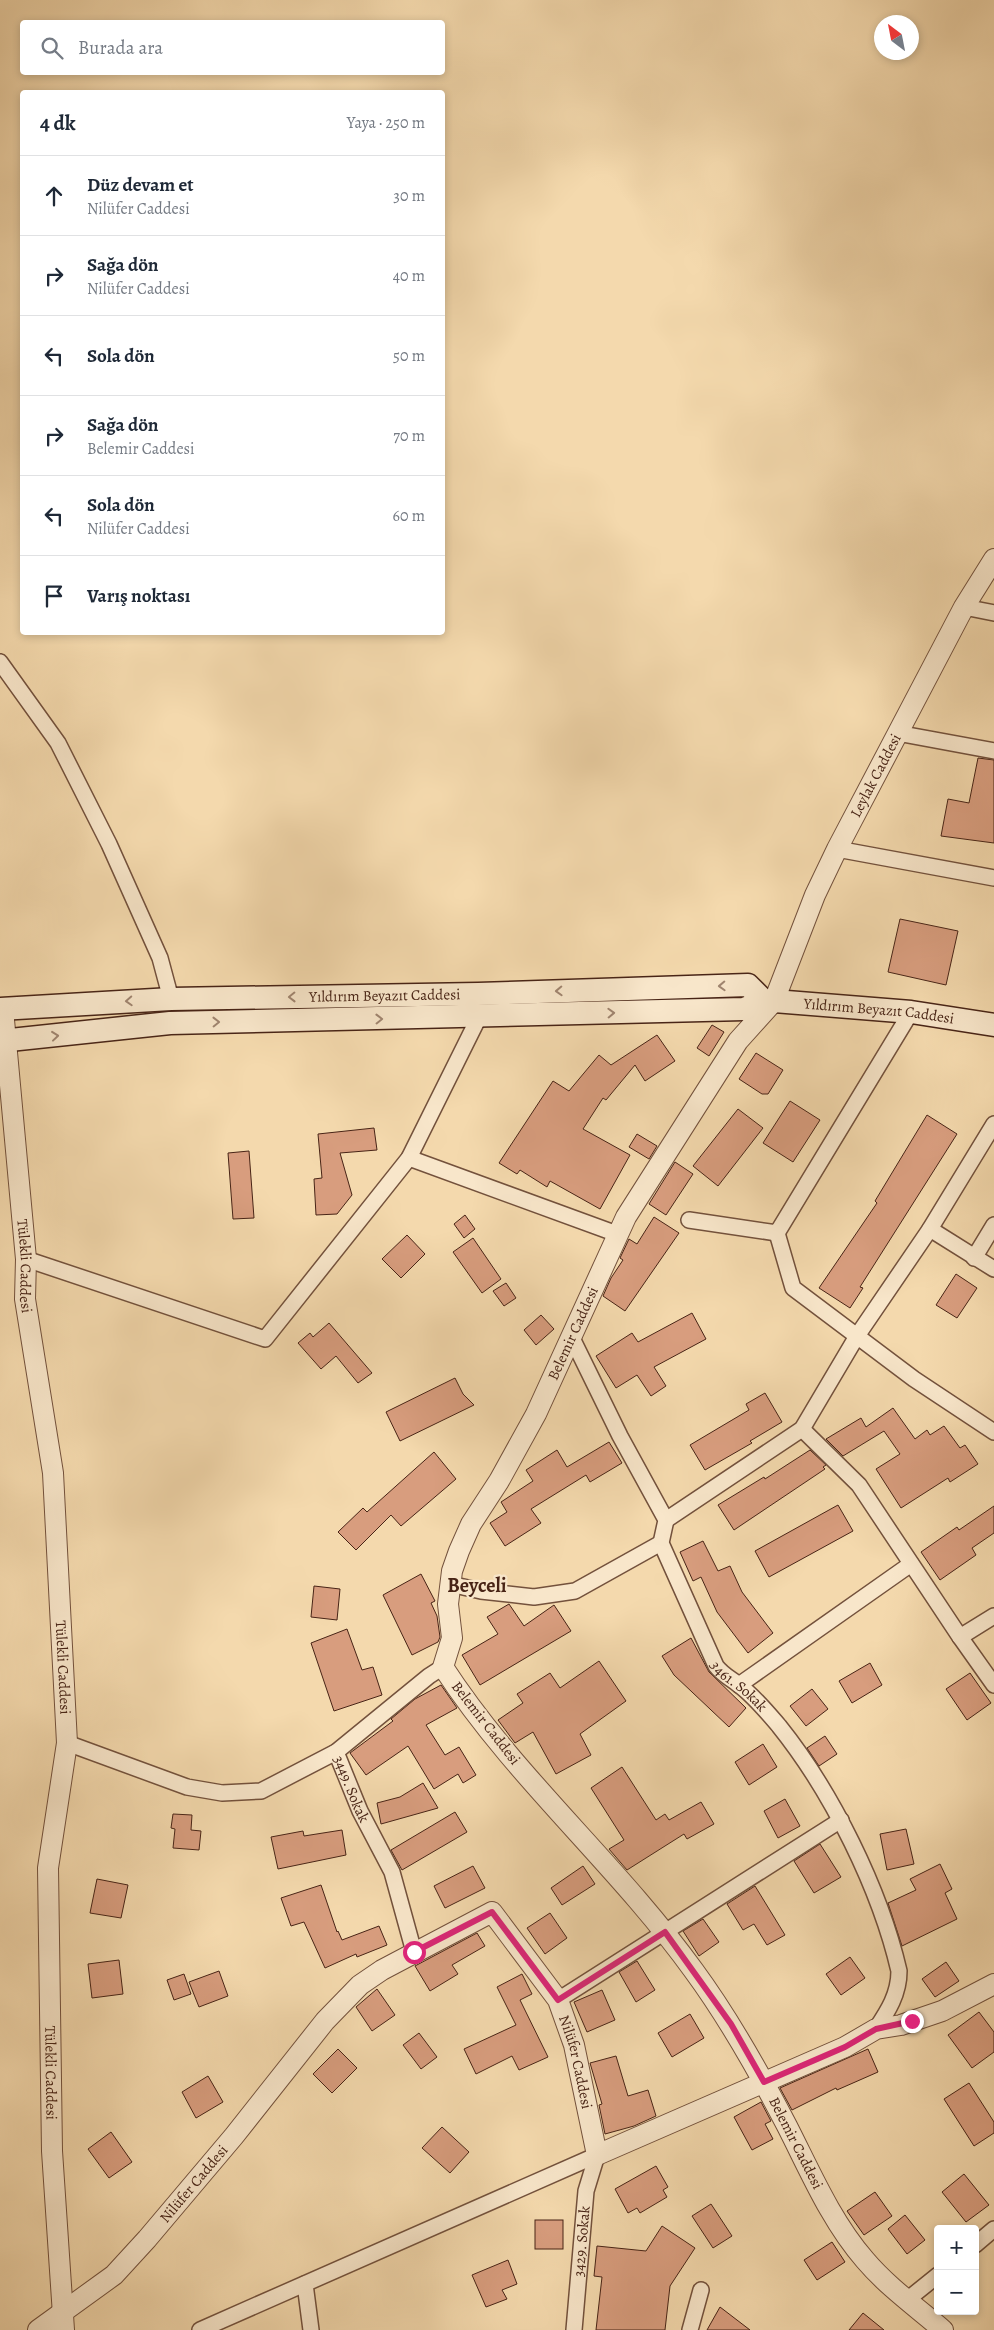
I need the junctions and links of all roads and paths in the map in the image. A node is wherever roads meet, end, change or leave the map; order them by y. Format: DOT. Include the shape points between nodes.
graph roads {
  1 [pos="994,559"];
  2 [pos="964,607"];
  3 [pos="994,613"];
  4 [pos="0,662"];
  5 [pos="897,734"];
  6 [pos="994,751"];
  7 [pos="837,849"];
  8 [pos="994,878"];
  9 [pos="171,999"];
  10 [pos="769,1001"];
  11 [pos="1,1009"];
  12 [pos="911,1012"];
  13 [pos="479,1017"];
  14 [pos="994,1025"];
  15 [pos="3,1041"];
  16 [pos="994,1124"];
  17 [pos="408,1158"];
  18 [pos="690,1220"];
  19 [pos="994,1225"];
  20 [pos="930,1228"];
  21 [pos="777,1233"];
  22 [pos="617,1234"];
  23 [pos="974,1258"];
  24 [pos="26,1259"];
  25 [pos="994,1269"];
  26 [pos="571,1336"];
  27 [pos="857,1336"];
  28 [pos="802,1429"];
  29 [pos="994,1432"];
  30 [pos="666,1520"];
  31 [pos="662,1542"];
  32 [pos="911,1564"];
  33 [pos="450,1584"];
  34 [pos="994,1616"];
  35 [pos="960,1638"];
  36 [pos="444,1667"];
  37 [pos="739,1685"];
  38 [pos="994,1685"];
  39 [pos="67,1743"];
  40 [pos="336,1752"];
  41 [pos="841,1820"];
  42 [pos="665,1932"];
  43 [pos="414,1952"];
  44 [pos="994,1984"];
  45 [pos="558,2000"];
  46 [pos="876,2029"];
  47 [pos="764,2082"];
  48 [pos="597,2155"];
  49 [pos="994,2229"];
  50 [pos="979,2241"];
  51 [pos="934,2278"];
  52 [pos="306,2284"];
  53 [pos="701,2290"];
  54 [pos="907,2300"];
  55 [pos="63,2321"];
  56 [pos="38,2330"];
  57 [pos="200,2330"];
  58 [pos="311,2330"];
  59 [pos="574,2330"];
  60 [pos="690,2330"];
  61 [pos="943,2330"];
  1 -- 2 [label="street, Leylak Caddesi"];
  2 -- 3 [label="street"];
  2 -- 5 [label="street, Leylak Caddesi"];
  4 -- 9 [label="street" via="58,743 109,844 160,958"];
  5 -- 6 [label="street"];
  5 -- 7 [label="street, Leylak Caddesi"];
  7 -- 8 [label="street"];
  7 -- 10 [label="street, Leylak Caddesi"];
  10 -- 9 [label="main road, Yıldırım Beyazıt Caddesi, one-way" via="748,985"];
  9 -- 11 [label="main road, Yıldırım Beyazıt Caddesi, one-way"];
  10 -- 12 [label="main road, Yıldırım Beyazıt Caddesi"];
  13 -- 10 [label="main road, Yıldırım Beyazıt Caddesi, one-way" via="744,1009"];
  10 -- 22 [label="street, Belemir Caddesi" via="738,1041 646,1183"];
  11 -- 15 [label="street, Tülekli Caddesi"];
  12 -- 14 [label="main road, Yıldırım Beyazıt Caddesi"];
  12 -- 21 [label="street"];
  15 -- 13 [label="main road, Yıldırım Beyazıt Caddesi, one-way" via="170,1023"];
  13 -- 17 [label="street"];
  15 -- 24 [label="street, Tülekli Caddesi"];
  16 -- 20 [label="street"];
  17 -- 22 [label="street"];
  17 -- 24 [label="street" via="265,1339"];
  18 -- 21 [label="street"];
  19 -- 23 [label="street"];
  20 -- 23 [label="street"];
  20 -- 27 [label="street"];
  21 -- 27 [label="street" via="793,1288"];
  22 -- 26 [label="street, Belemir Caddesi"];
  23 -- 25 [label="street"];
  24 -- 39 [label="street, Tülekli Caddesi" via="25,1299 52,1473"];
  26 -- 30 [label="street"];
  26 -- 33 [label="street, Belemir Caddesi" via="519,1447 471,1524"];
  27 -- 28 [label="street"];
  27 -- 29 [label="street" via="914,1379"];
  28 -- 30 [label="street"];
  28 -- 32 [label="street" via="858,1485"];
  30 -- 31 [label="street"];
  31 -- 33 [label="street" via="575,1591 534,1597"];
  31 -- 37 [label="street, 3461. Sokak" via="716,1666 724,1676"];
  32 -- 35 [label="street"];
  32 -- 37 [label="street"];
  33 -- 36 [label="street, Belemir Caddesi" via="448,1604 452,1638"];
  34 -- 35 [label="street"];
  35 -- 38 [label="street"];
  36 -- 40 [label="street, 3449. Sokak"];
  36 -- 42 [label="street, Belemir Caddesi" via="470,1708 504,1750"];
  37 -- 41 [label="street, 3461. Sokak" via="780,1728"];
  39 -- 40 [label="street" via="187,1786 222,1793 261,1791"];
  39 -- 55 [label="street, Tülekli Caddesi" via="48,1868 52,2150"];
  40 -- 43 [label="street, 3449. Sokak" via="370,1832 392,1872"];
  41 -- 42 [label="street"];
  41 -- 46 [label="street, 3461. Sokak" via="875,1900 899,1971 895,1996"];
  42 -- 45 [label="street"];
  42 -- 47 [label="street, Belemir Caddesi" via="731,2024"];
  43 -- 45 [label="street, Nilüfer Caddesi" via="492,1912"];
  43 -- 55 [label="street, Nilüfer Caddesi" via="360,1985 339,2004 147,2239 114,2275"];
  44 -- 46 [label="street" via="942,2011 901,2025"];
  45 -- 48 [label="street, Nilüfer Caddesi" via="574,2045"];
  46 -- 47 [label="street" via="845,2047"];
  47 -- 48 [label="street"];
  47 -- 54 [label="street, Belemir Caddesi" via="846,2235 865,2260"];
  48 -- 52 [label="street"];
  48 -- 59 [label="street, 3429. Sokak" via="586,2191"];
  49 -- 50 [label="street"];
  51 -- 54 [label="street"];
  52 -- 57 [label="street"];
  52 -- 58 [label="street"];
  53 -- 60 [label="street"];
  54 -- 61 [label="street, Belemir Caddesi"];
  55 -- 56 [label="street, Nilüfer Caddesi"];
}
